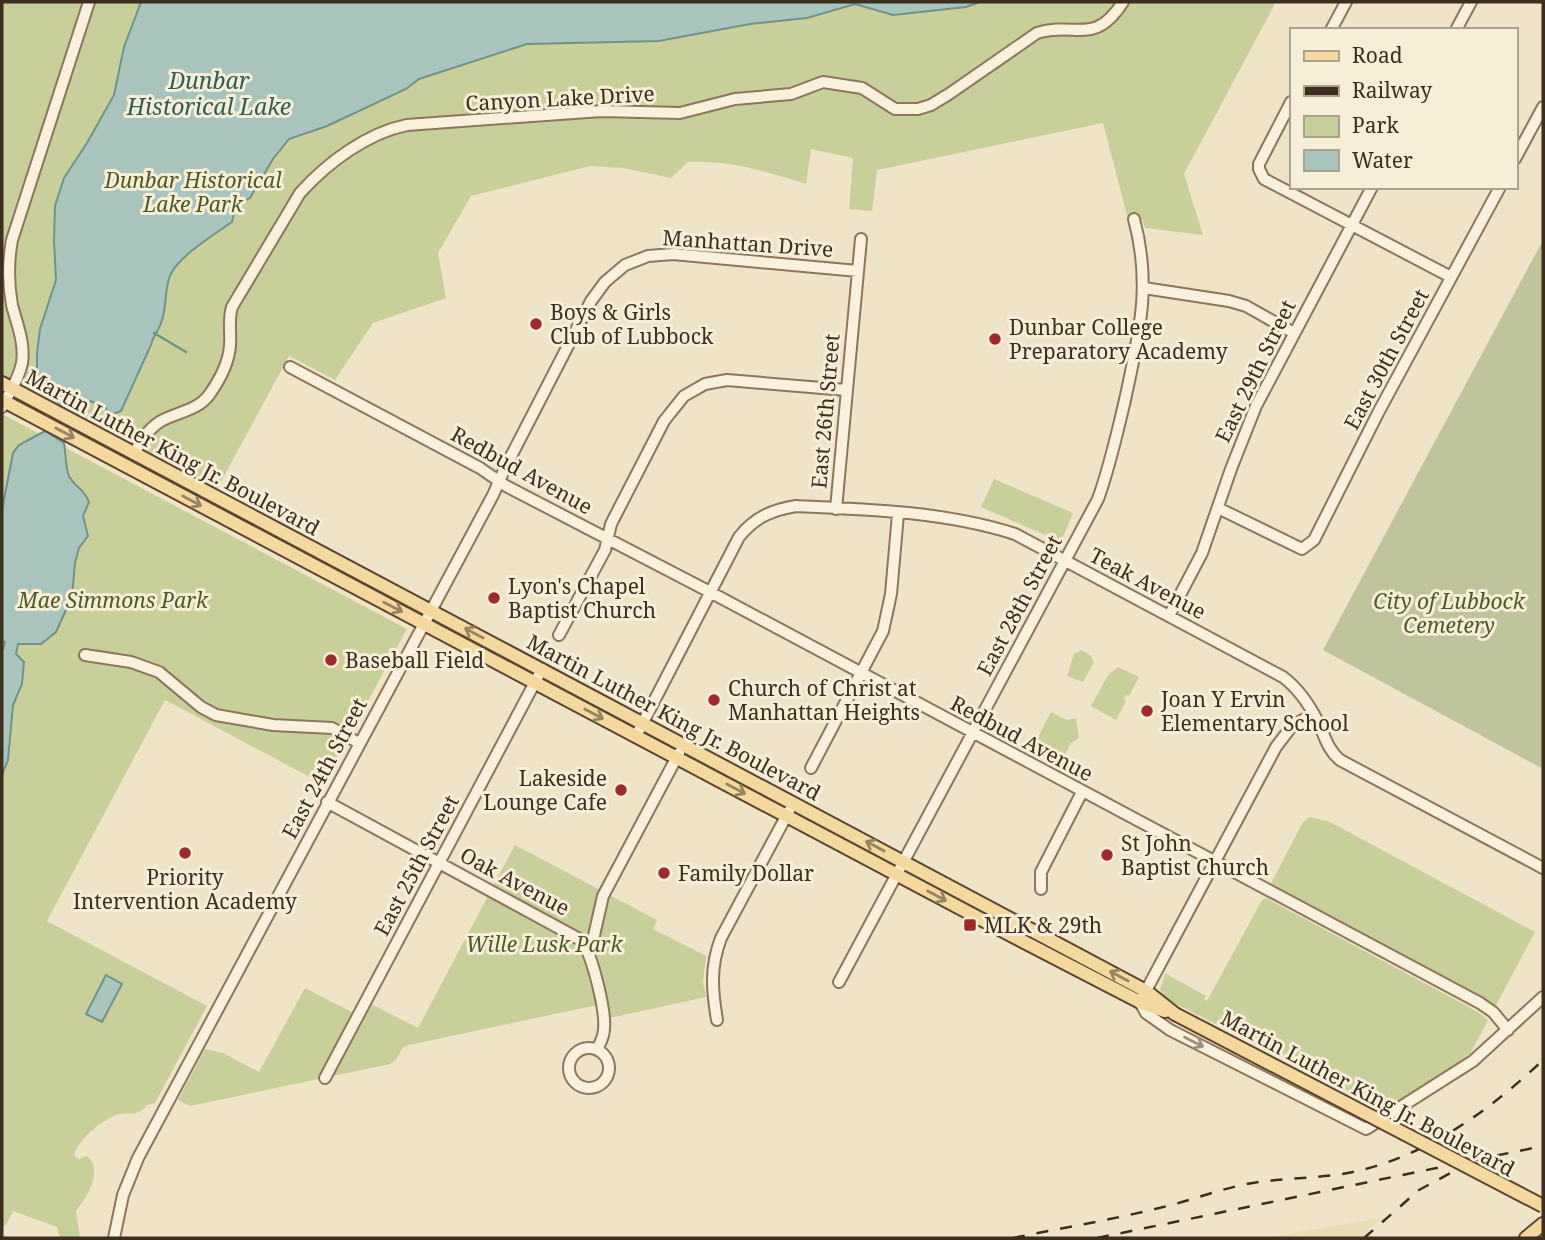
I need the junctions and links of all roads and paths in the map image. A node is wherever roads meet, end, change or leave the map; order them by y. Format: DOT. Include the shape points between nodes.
graph roads {
  1 [pos="89,2"];
  2 [pos="1123,2"];
  3 [pos="1346,2"];
  4 [pos="1471,2"];
  5 [pos="1332,28"];
  6 [pos="1457,28"];
  7 [pos="1290,105"];
  8 [pos="1543,107"];
  9 [pos="1517,155"];
  10 [pos="1371,189"];
  11 [pos="1499,189"];
  12 [pos="1134,219"];
  13 [pos="1352,225"];
  14 [pos="860,239"];
  15 [pos="636,260"];
  16 [pos="858,271"];
  17 [pos="1451,277"];
  18 [pos="1144,288"];
  19 [pos="1294,333"];
  20 [pos="290,367"];
  21 [pos="7,385"];
  22 [pos="846,390"];
  23 [pos="3,403"];
  24 [pos="134,454"];
  25 [pos="499,481"];
  26 [pos="1218,508"];
  27 [pos="836,509"];
  28 [pos="898,514"];
  29 [pos="607,539"];
  30 [pos="1065,561"];
  31 [pos="710,592"];
  32 [pos="431,609"];
  33 [pos="1169,616"];
  34 [pos="424,623"];
  35 [pos="559,635"];
  36 [pos="85,655"];
  37 [pos="542,669"];
  38 [pos="862,673"];
  39 [pos="535,682"];
  40 [pos="1314,714"];
  41 [pos="643,722"];
  42 [pos="972,733"];
  43 [pos="636,736"];
  44 [pos="359,743"];
  45 [pos="683,744"];
  46 [pos="676,757"];
  47 [pos="811,768"];
  48 [pos="1082,792"];
  49 [pos="327,802"];
  50 [pos="793,803"];
  51 [pos="786,816"];
  52 [pos="903,861"];
  53 [pos="439,863"];
  54 [pos="1215,863"];
  55 [pos="1543,868"];
  56 [pos="896,874"];
  57 [pos="1041,889"];
  58 [pos="590,953"];
  59 [pos="839,982"];
  60 [pos="1143,997"];
  61 [pos="1543,997"];
  62 [pos="717,1020"];
  63 [pos="1508,1030"];
  64 [pos="597,1050"];
  65 [pos="325,1078"];
  66 [pos="1543,1206"];
  67 [pos="1543,1224"];
  68 [pos="114,1238"];
  69 [pos="1526,1238"];
  1 -- 21 [label="street" via="12,240 10,292 23,354 22,367"];
  2 -- 24 [label="street, Canyon Lake Drive" via="1092,30 1037,33 949,94 918,109 895,109 862,88 823,82 791,94 735,99 680,113 602,111 390,128 330,165 300,193 232,307 229,352 208,397 149,430"];
  3 -- 5 [label="street"];
  4 -- 6 [label="street"];
  7 -- 13 [label="street" via="1259,169 1264,178"];
  8 -- 9 [label="street"];
  10 -- 13 [label="street, East 29th Street"];
  11 -- 17 [label="street, East 30th Street"];
  12 -- 18 [label="street, East 28th Street"];
  13 -- 17 [label="street"];
  13 -- 19 [label="street, East 29th Street"];
  14 -- 16 [label="street, East 26th Street"];
  15 -- 16 [label="street, Manhattan Drive" via="673,254"];
  15 -- 25 [label="street, East 24th Street" via="614,273 591,301"];
  16 -- 22 [label="street, East 26th Street"];
  17 -- 26 [label="street, East 30th Street" via="1314,540 1302,549"];
  18 -- 19 [label="street" via="1229,300"];
  18 -- 30 [label="street, East 28th Street" via="1140,331 1110,464 1098,499"];
  19 -- 26 [label="street, East 29th Street" via="1256,405"];
  20 -- 25 [label="street, Redbud Avenue"];
  21 -- 23 [label="street"];
  21 -- 24 [label="main road, Martin Luther King Jr. Boulevard"];
  22 -- 27 [label="street, East 26th Street"];
  22 -- 29 [label="street" via="727,380 693,390 668,413"];
  23 -- 34 [label="main road, Martin Luther King Jr. Boulevard, one-way"];
  24 -- 32 [label="main road, Martin Luther King Jr. Boulevard"];
  25 -- 29 [label="street, Redbud Avenue"];
  25 -- 32 [label="street, East 24th Street"];
  26 -- 33 [label="street, East 29th Street" via="1198,561"];
  27 -- 28 [label="street, Teak Avenue"];
  27 -- 31 [label="street, East 26th Street" via="796,506 762,515 739,537"];
  28 -- 30 [label="street, Teak Avenue" via="992,526"];
  28 -- 38 [label="street" via="888,614"];
  29 -- 31 [label="street, Redbud Avenue"];
  29 -- 35 [label="street" via="605,551"];
  30 -- 33 [label="street, Teak Avenue"];
  30 -- 42 [label="street, East 28th Street"];
  31 -- 38 [label="street, Redbud Avenue"];
  31 -- 41 [label="street, East 26th Street"];
  32 -- 34 [label="street, East 24th Street"];
  37 -- 32 [label="main road, Martin Luther King Jr. Boulevard, one-way"];
  33 -- 40 [label="street, Teak Avenue" via="1283,677"];
  34 -- 39 [label="main road, Martin Luther King Jr. Boulevard"];
  34 -- 44 [label="street, East 24th Street"];
  36 -- 44 [label="street" via="131,662 159,673 216,715 332,728"];
  37 -- 39 [label="street, East 25th Street"];
  37 -- 41 [label="main road, Martin Luther King Jr. Boulevard"];
  38 -- 42 [label="street, Redbud Avenue"];
  38 -- 47 [label="street"];
  39 -- 43 [label="main road, Martin Luther King Jr. Boulevard, one-way"];
  39 -- 53 [label="street, East 25th Street"];
  40 -- 54 [label="street" via="1284,734"];
  40 -- 55 [label="street" via="1340,760"];
  41 -- 43 [label="street, East 26th Street"];
  41 -- 45 [label="main road, Martin Luther King Jr. Boulevard"];
  42 -- 48 [label="street, Redbud Avenue"];
  42 -- 52 [label="street, East 28th Street"];
  43 -- 46 [label="main road, Martin Luther King Jr. Boulevard"];
  44 -- 49 [label="street, East 24th Street"];
  45 -- 46 [label="street"];
  45 -- 50 [label="main road, Martin Luther King Jr. Boulevard"];
  46 -- 51 [label="main road, Martin Luther King Jr. Boulevard, one-way"];
  46 -- 58 [label="street" via="603,896"];
  48 -- 54 [label="street, Redbud Avenue"];
  48 -- 57 [label="street" via="1041,872"];
  49 -- 53 [label="street, Oak Avenue"];
  49 -- 68 [label="street, East 24th Street" via="138,1158 123,1195"];
  50 -- 51 [label="street"];
  52 -- 50 [label="main road, Martin Luther King Jr. Boulevard, one-way"];
  51 -- 56 [label="main road, Martin Luther King Jr. Boulevard"];
  51 -- 62 [label="street" via="713,957"];
  52 -- 56 [label="street, East 28th Street"];
  60 -- 52 [label="main road, Martin Luther King Jr. Boulevard, one-way"];
  53 -- 58 [label="street, Oak Avenue" via="575,935"];
  53 -- 65 [label="street, East 25th Street"];
  54 -- 60 [label="street"];
  54 -- 63 [label="street, Redbud Avenue" via="1480,1003"];
  56 -- 59 [label="street, East 28th Street"];
  56 -- 60 [label="main road, Martin Luther King Jr. Boulevard, one-way"];
  58 -- 64 [label="street" via="604,1021"];
  60 -- 63 [label="street, one-way" via="1146,1013 1170,1030 1366,1129 1473,1061"];
  60 -- 66 [label="main road, Martin Luther King Jr. Boulevard, bridge"];
  61 -- 63 [label="street"];
  67 -- 69 [label="main road"];
}
